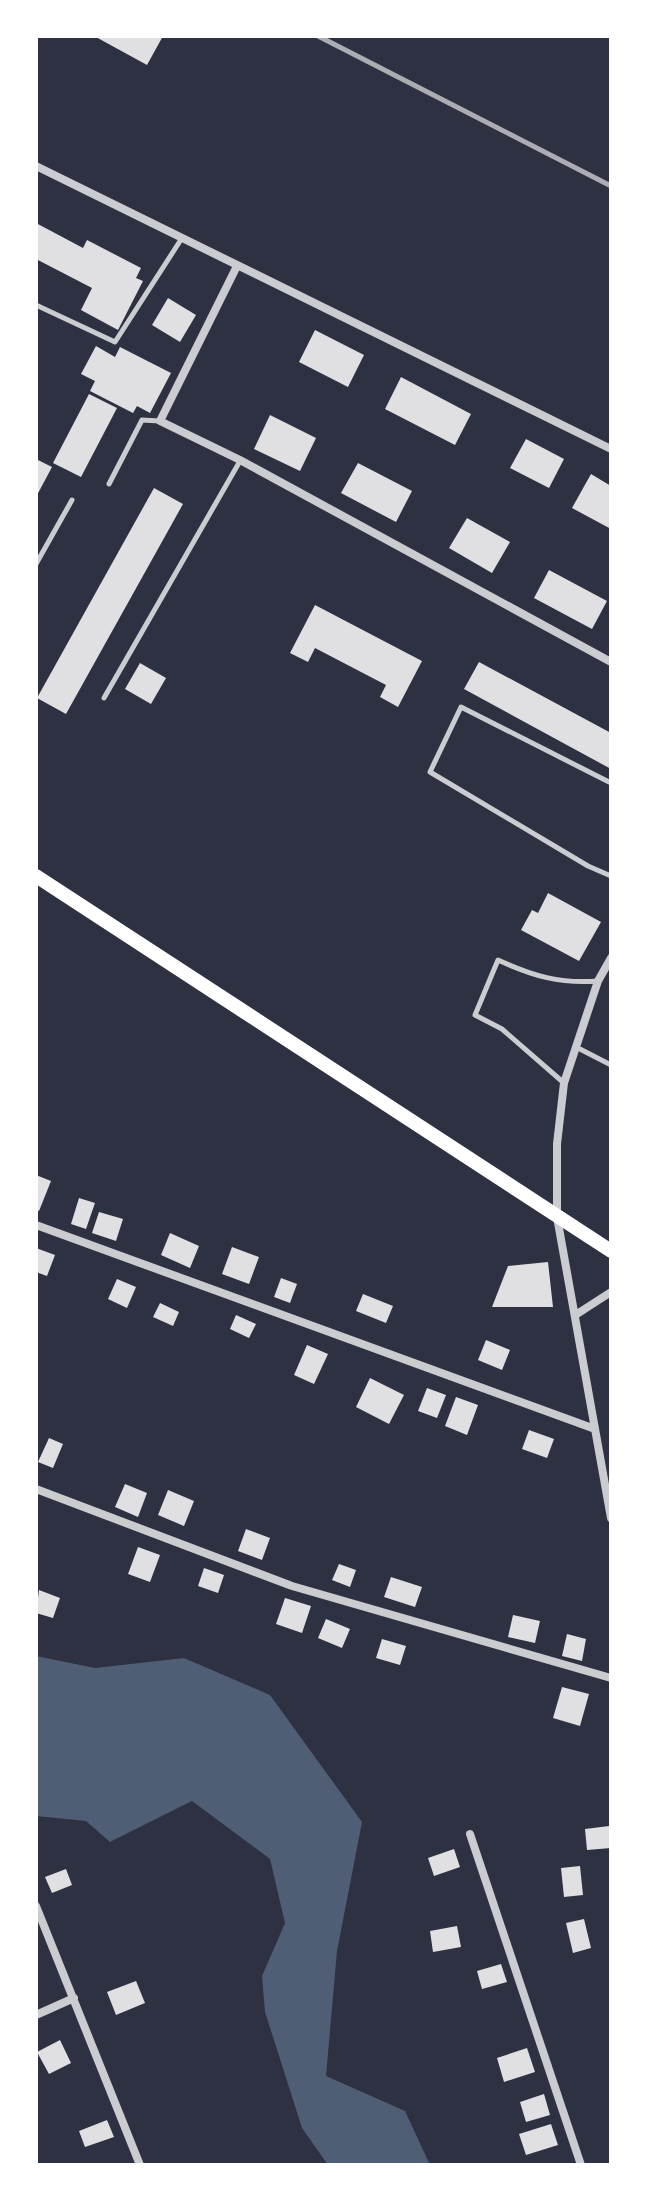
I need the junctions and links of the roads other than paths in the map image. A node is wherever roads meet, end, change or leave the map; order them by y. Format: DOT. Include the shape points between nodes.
graph roads {
  1 [pos="36,166"];
  2 [pos="182,238"];
  3 [pos="237,266"];
  4 [pos="36,305"];
  5 [pos="160,421"];
  6 [pos="611,449"];
  7 [pos="240,460"];
  8 [pos="109,484"];
  9 [pos="72,500"];
  10 [pos="36,564"];
  11 [pos="611,662"];
  12 [pos="104,698"];
  13 [pos="611,783"];
  14 [pos="36,876"];
  15 [pos="611,876"];
  16 [pos="611,958"];
  17 [pos="598,981"];
  18 [pos="576,1047"];
  19 [pos="611,1065"];
  20 [pos="564,1083"];
  21 [pos="557,1217"];
  22 [pos="36,1225"];
  23 [pos="611,1251"];
  24 [pos="611,1292"];
  25 [pos="577,1314"];
  26 [pos="595,1429"];
  27 [pos="36,1489"];
  28 [pos="611,1518"];
  29 [pos="611,1678"];
  30 [pos="470,1834"];
  31 [pos="36,1906"];
  32 [pos="74,1998"];
  33 [pos="36,2015"];
  34 [pos="140,2165"];
  35 [pos="581,2165"];
  1 -- 2 [label="street"];
  2 -- 3 [label="street"];
  2 -- 4 [label="lane" via="115,342"];
  3 -- 5 [label="street"];
  3 -- 6 [label="street"];
  5 -- 7 [label="street"];
  5 -- 8 [label="lane" via="142,420"];
  7 -- 11 [label="street"];
  7 -- 12 [label="lane"];
  9 -- 10 [label="lane"];
  13 -- 15 [label="lane" via="461,707 430,772"];
  14 -- 21 [label="main road"];
  16 -- 17 [label="street"];
  17 -- 18 [label="street"];
  17 -- 20 [label="lane" via="543,979 498,960 475,1015 502,1029"];
  18 -- 19 [label="lane"];
  18 -- 20 [label="street"];
  20 -- 21 [label="street"];
  21 -- 23 [label="main road"];
  21 -- 25 [label="street"];
  22 -- 26 [label="street"];
  24 -- 25 [label="street"];
  25 -- 26 [label="street"];
  26 -- 28 [label="street"];
  27 -- 29 [label="street" via="292,1586"];
  30 -- 35 [label="street"];
  31 -- 32 [label="street"];
  32 -- 33 [label="street"];
  32 -- 34 [label="street"];
}
